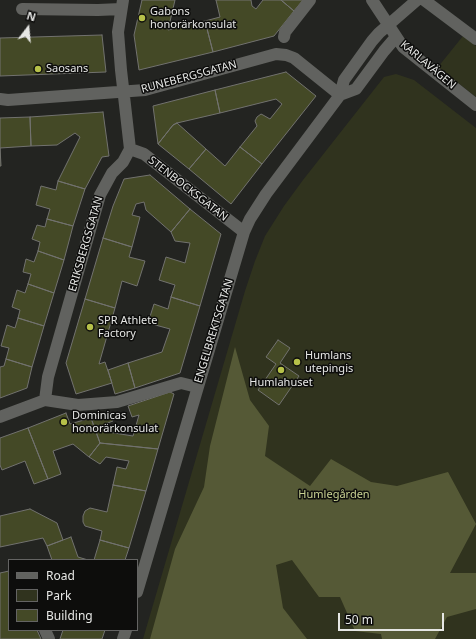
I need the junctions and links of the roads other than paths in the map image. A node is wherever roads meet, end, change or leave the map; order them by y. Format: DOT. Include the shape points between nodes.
graph roads {
  1 [pos="310,0"];
  2 [pos="372,0"];
  3 [pos="417,0"];
  4 [pos="424,0"];
  5 [pos="122,5"];
  6 [pos="22,9"];
  7 [pos="389,25"];
  8 [pos="284,37"];
  9 [pos="396,37"];
  10 [pos="476,39"];
  11 [pos="340,96"];
  12 [pos="0,99"];
  13 [pos="476,105"];
  14 [pos="130,149"];
  15 [pos="244,232"];
  16 [pos="197,387"];
  17 [pos="45,400"];
  18 [pos="0,417"];
  19 [pos="138,589"];
  1 -- 8 [label="street" via="285,32"];
  2 -- 7 [label="street, KARLAVÄGEN"];
  3 -- 7 [label="street, ENGELBREKTSGATAN"];
  4 -- 10 [label="street"];
  5 -- 6 [label="street" via="98,10"];
  5 -- 14 [label="street" via="118,32"];
  7 -- 9 [label="street, KARLAVÄGEN"];
  7 -- 11 [label="street, ENGELBREKTSGATAN" via="372,41 344,80"];
  9 -- 11 [label="street, ENGELBREKTSGATAN" via="356,89"];
  9 -- 13 [label="street, KARLAVÄGEN" via="403,47"];
  11 -- 12 [label="street, RUNEBERGSGATAN" via="294,58 276,54 145,90"];
  11 -- 15 [label="street, ENGELBREKTSGATAN" via="266,194"];
  14 -- 15 [label="street, STENBOCKSGATAN" via="144,154"];
  14 -- 17 [label="street, ERIKSBERGSGATAN" via="100,195 48,377"];
  15 -- 16 [label="street, ENGELBREKTSGATAN"];
  16 -- 17 [label="street" via="181,383 117,402 78,405"];
  16 -- 19 [label="street, ENGELBREKTSGATAN"];
  17 -- 18 [label="street"];
}
